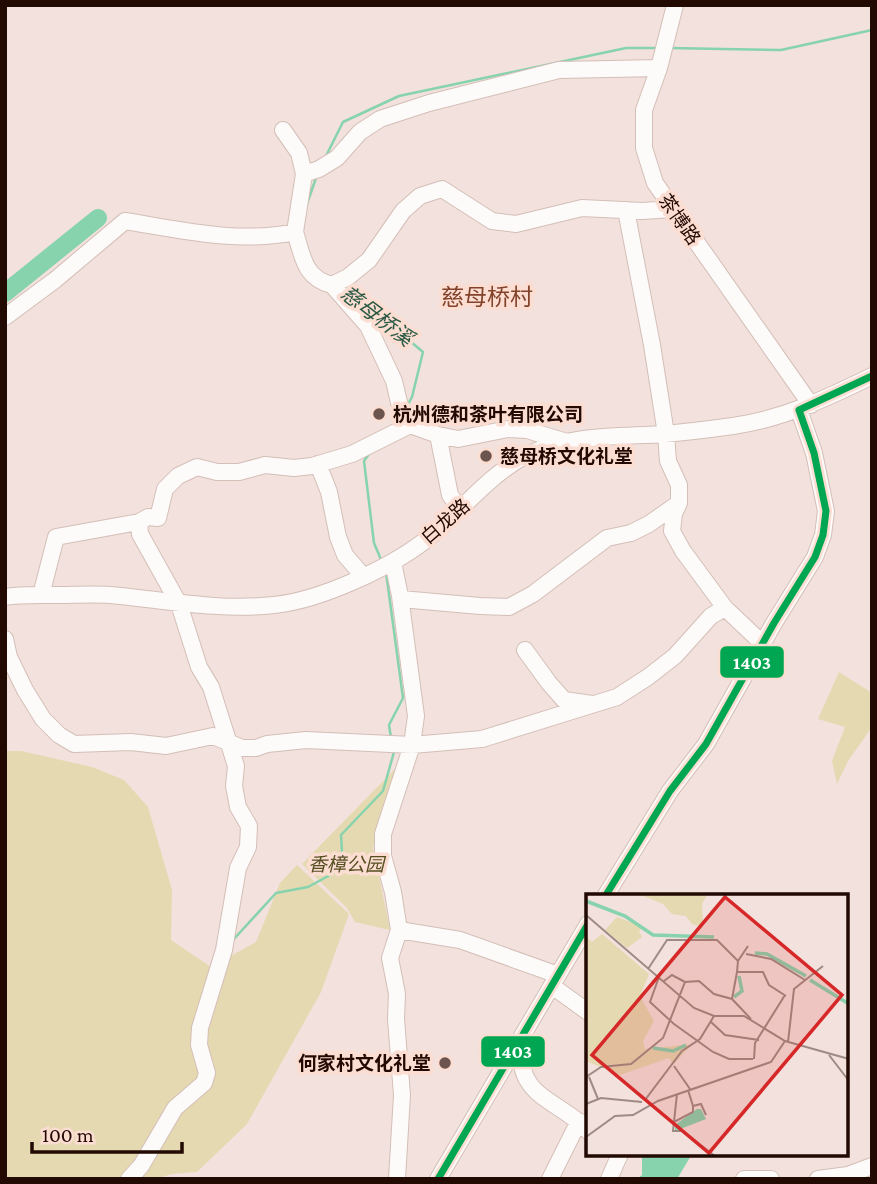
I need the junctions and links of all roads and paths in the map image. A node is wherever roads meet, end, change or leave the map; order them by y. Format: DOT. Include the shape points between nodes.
graph roads {
  1 [pos="675,5"];
  2 [pos="662,55"];
  3 [pos="283,130"];
  4 [pos="304,174"];
  5 [pos="672,209"];
  6 [pos="626,210"];
  7 [pos="295,232"];
  8 [pos="332,285"];
  9 [pos="5,317"];
  10 [pos="872,376"];
  11 [pos="805,408"];
  12 [pos="410,425"];
  13 [pos="666,433"];
  14 [pos="438,435"];
  15 [pos="567,442"];
  16 [pos="318,464"];
  17 [pos="679,503"];
  18 [pos="460,509"];
  19 [pos="139,522"];
  20 [pos="393,562"];
  21 [pos="363,576"];
  22 [pos="41,595"];
  23 [pos="5,597"];
  24 [pos="401,599"];
  25 [pos="179,604"];
  26 [pos="725,608"];
  27 [pos="5,639"];
  28 [pos="763,644"];
  29 [pos="525,650"];
  30 [pos="596,705"];
  31 [pos="228,741"];
  32 [pos="412,745"];
  33 [pos="607,894"];
  34 [pos="586,927"];
  35 [pos="399,930"];
  36 [pos="555,981"];
  37 [pos="586,1010"];
  38 [pos="518,1043"];
  39 [pos="585,1127"];
  40 [pos="603,1156"];
  41 [pos="619,1156"];
  42 [pos="872,1166"];
  43 [pos="129,1179"];
  44 [pos="397,1179"];
  45 [pos="438,1179"];
  46 [pos="550,1179"];
  47 [pos="609,1179"];
  48 [pos="744,1179"];
  49 [pos="771,1179"];
  50 [pos="818,1179"];
  1 -- 2 [label="street, 茶博路"];
  2 -- 4 [label="street" via="559,70 380,119 360,132 337,158"];
  2 -- 5 [label="street, 茶博路" via="644,110 644,148 656,183"];
  3 -- 4 [label="street" via="299,153"];
  4 -- 7 [label="street"];
  5 -- 6 [label="street"];
  5 -- 11 [label="street, 茶博路"];
  6 -- 8 [label="street" via="582,208 516,224 492,221 442,189 420,196 403,211 369,260"];
  6 -- 13 [label="street"];
  7 -- 8 [label="street" via="308,270 318,281"];
  7 -- 9 [label="street" via="206,234 125,221"];
  8 -- 12 [label="street" via="368,326"];
  10 -- 11 [label="street, 白龙路"];
  11 -- 13 [label="street, 白龙路" via="736,426"];
  11 -- 28 [label="street, 茶博路" via="826,511 823,535 815,557"];
  12 -- 14 [label="street"];
  12 -- 16 [label="street" via="352,454"];
  13 -- 15 [label="street, 白龙路"];
  13 -- 17 [label="street"];
  14 -- 15 [label="street" via="458,439 527,430"];
  14 -- 18 [label="street" via="450,495"];
  15 -- 18 [label="street, 白龙路" via="525,456 498,473"];
  16 -- 19 [label="street" via="295,468 265,465 239,472 197,467 165,489 158,518"];
  16 -- 21 [label="street" via="341,546"];
  17 -- 24 [label="street" via="640,528 607,538 509,607"];
  17 -- 26 [label="street" via="672,531"];
  18 -- 20 [label="street, 白龙路"];
  19 -- 22 [label="street" via="56,537"];
  19 -- 25 [label="street" via="140,534"];
  20 -- 21 [label="street, 白龙路"];
  20 -- 24 [label="street"];
  21 -- 25 [label="street, 白龙路" via="302,600 275,605"];
  22 -- 23 [label="street, 白龙路"];
  22 -- 25 [label="street, 白龙路" via="109,595"];
  24 -- 32 [label="street" via="416,716"];
  25 -- 31 [label="street"];
  26 -- 28 [label="street"];
  26 -- 30 [label="street" via="648,677"];
  27 -- 31 [label="street" via="9,657 43,719 74,744 166,746 213,736"];
  28 -- 33 [label="street, 茶博路" via="706,744 670,791"];
  29 -- 30 [label="street" via="564,699"];
  30 -- 32 [label="street" via="482,739"];
  31 -- 32 [label="street" via="246,748 306,740"];
  31 -- 43 [label="street" via="236,766 238,807 249,826 248,847 238,868 224,950 200,1028 199,1045 207,1073 204,1083 175,1108"];
  32 -- 35 [label="street" via="383,834 383,856"];
  34 -- 36 [label="street"];
  35 -- 36 [label="street" via="460,940"];
  35 -- 44 [label="street" via="390,958 397,994 402,1095"];
  36 -- 37 [label="street"];
  36 -- 38 [label="street"];
  38 -- 39 [label="street" via="528,1082"];
  38 -- 45 [label="street"];
  39 -- 46 [label="street" via="576,1127"];
  40 -- 47 [label="street"];
  41 -- 47 [label="street"];
  42 -- 50 [label="street"];
  48 -- 49 [label="street"];
}
